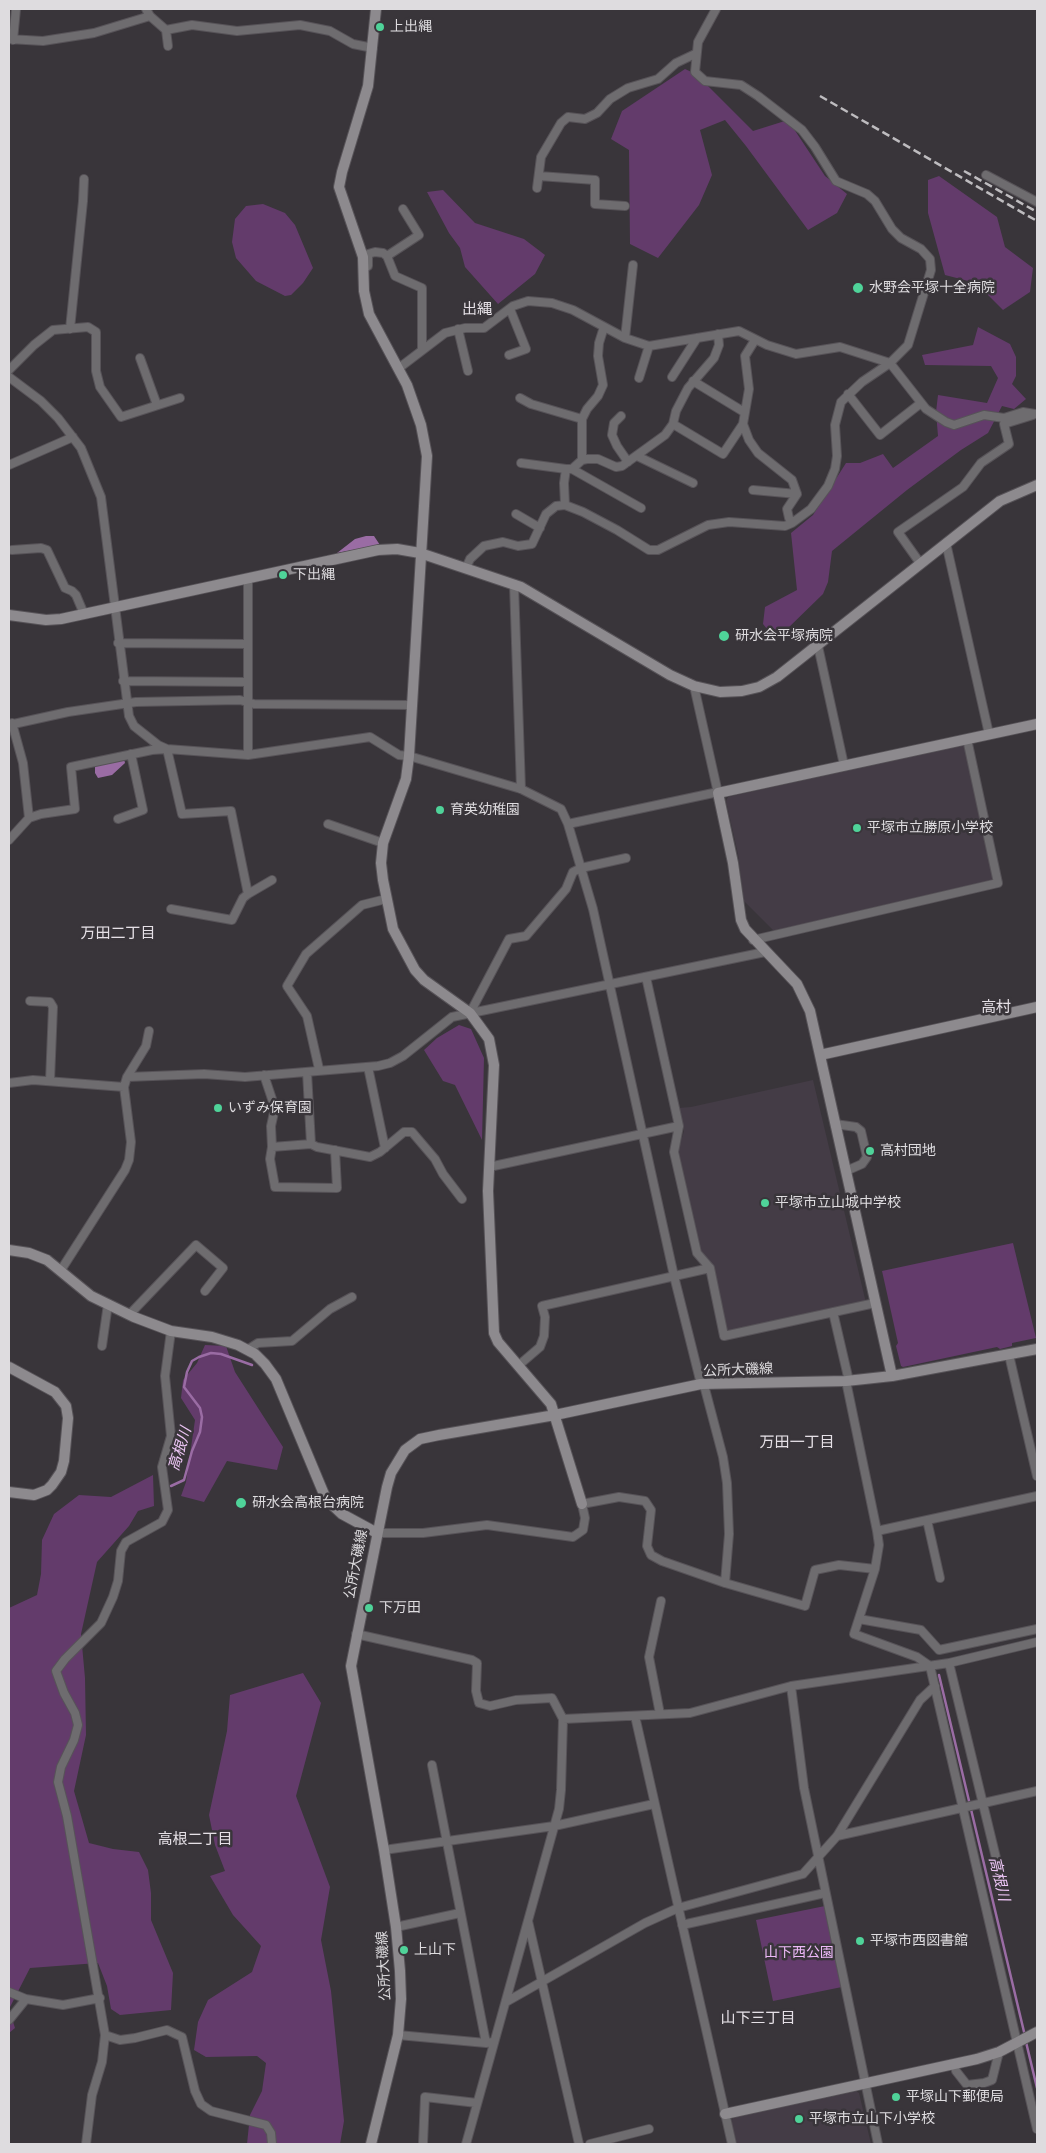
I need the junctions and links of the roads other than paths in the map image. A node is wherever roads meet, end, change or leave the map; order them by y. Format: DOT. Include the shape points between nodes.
graph roads {
  1 [pos="16,9"];
  2 [pos="146,9"];
  3 [pos="376,9"];
  4 [pos="716,9"];
  5 [pos="150,16"];
  6 [pos="166,30"];
  7 [pos="11,40"];
  8 [pos="168,46"];
  9 [pos="373,48"];
  10 [pos="695,54"];
  11 [pos="986,175"];
  12 [pos="539,176"];
  13 [pos="84,179"];
  14 [pos="537,188"];
  15 [pos="1037,202"];
  16 [pos="624,206"];
  17 [pos="403,209"];
  18 [pos="387,256"];
  19 [pos="634,265"];
  20 [pos="364,269"];
  21 [pos="510,309"];
  22 [pos="604,326"];
  23 [pos="70,329"];
  24 [pos="458,330"];
  25 [pos="718,334"];
  26 [pos="625,338"];
  27 [pos="697,338"];
  28 [pos="755,340"];
  29 [pos="649,346"];
  30 [pos="422,350"];
  31 [pos="509,355"];
  32 [pos="140,358"];
  33 [pos="890,363"];
  34 [pos="399,368"];
  35 [pos="9,370"];
  36 [pos="468,371"];
  37 [pos="9,376"];
  38 [pos="672,377"];
  39 [pos="640,378"];
  40 [pos="693,381"];
  41 [pos="848,394"];
  42 [pos="180,398"];
  43 [pos="520,398"];
  44 [pos="921,403"];
  45 [pos="157,405"];
  46 [pos="744,412"];
  47 [pos="1036,414"];
  48 [pos="621,416"];
  49 [pos="582,419"];
  50 [pos="673,424"];
  51 [pos="743,424"];
  52 [pos="74,437"];
  53 [pos="637,456"];
  54 [pos="582,460"];
  55 [pos="628,462"];
  56 [pos="521,463"];
  57 [pos="9,465"];
  58 [pos="569,469"];
  59 [pos="694,484"];
  60 [pos="1037,485"];
  61 [pos="753,490"];
  62 [pos="796,494"];
  63 [pos="565,505"];
  64 [pos="641,508"];
  65 [pos="516,514"];
  66 [pos="792,523"];
  67 [pos="540,528"];
  68 [pos="946,543"];
  69 [pos="12,550"];
  70 [pos="420,553"];
  71 [pos="920,563"];
  72 [pos="466,568"];
  73 [pos="248,578"];
  74 [pos="514,584"];
  75 [pos="115,608"];
  76 [pos="84,614"];
  77 [pos="9,615"];
  78 [pos="118,643"];
  79 [pos="247,644"];
  80 [pos="818,646"];
  81 [pos="123,681"];
  82 [pos="248,682"];
  83 [pos="694,686"];
  84 [pos="247,701"];
  85 [pos="126,703"];
  86 [pos="412,705"];
  87 [pos="10,724"];
  88 [pos="1037,724"];
  89 [pos="989,734"];
  90 [pos="967,738"];
  91 [pos="167,749"];
  92 [pos="131,754"];
  93 [pos="248,755"];
  94 [pos="409,756"];
  95 [pos="844,764"];
  96 [pos="521,789"];
  97 [pos="718,793"];
  98 [pos="29,818"];
  99 [pos="118,819"];
  100 [pos="328,824"];
  101 [pos="568,824"];
  102 [pos="9,840"];
  103 [pos="384,843"];
  104 [pos="626,858"];
  105 [pos="581,868"];
  106 [pos="272,880"];
  107 [pos="248,894"];
  108 [pos="386,899"];
  109 [pos="170,909"];
  110 [pos="753,940"];
  111 [pos="765,952"];
  112 [pos="646,976"];
  113 [pos="609,984"];
  114 [pos="30,1001"];
  115 [pos="1037,1007"];
  116 [pos="470,1013"];
  117 [pos="149,1032"];
  118 [pos="820,1055"];
  119 [pos="368,1067"];
  120 [pos="319,1070"];
  121 [pos="307,1072"];
  122 [pos="264,1075"];
  123 [pos="127,1077"];
  124 [pos="50,1081"];
  125 [pos="9,1084"];
  126 [pos="124,1087"];
  127 [pos="835,1124"];
  128 [pos="679,1126"];
  129 [pos="644,1133"];
  130 [pos="311,1144"];
  131 [pos="272,1147"];
  132 [pos="385,1148"];
  133 [pos="334,1150"];
  134 [pos="489,1167"];
  135 [pos="846,1171"];
  136 [pos="462,1199"];
  137 [pos="9,1250"];
  138 [pos="710,1268"];
  139 [pos="60,1270"];
  140 [pos="674,1276"];
  141 [pos="205,1291"];
  142 [pos="352,1297"];
  143 [pos="875,1303"];
  144 [pos="108,1304"];
  145 [pos="833,1312"];
  146 [pos="129,1315"];
  147 [pos="171,1331"];
  148 [pos="102,1346"];
  149 [pos="1037,1349"];
  150 [pos="247,1350"];
  151 [pos="1009,1355"];
  152 [pos="519,1365"];
  153 [pos="9,1366"];
  154 [pos="892,1376"];
  155 [pos="847,1381"];
  156 [pos="703,1384"];
  157 [pos="555,1415"];
  158 [pos="1037,1476"];
  159 [pos="9,1492"];
  160 [pos="1037,1496"];
  161 [pos="582,1504"];
  162 [pos="927,1520"];
  163 [pos="877,1531"];
  164 [pos="377,1533"];
  165 [pos="875,1568"];
  166 [pos="940,1578"];
  167 [pos="725,1583"];
  168 [pos="661,1601"];
  169 [pos="859,1619"];
  170 [pos="1037,1629"];
  171 [pos="356,1634"];
  172 [pos="1037,1642"];
  173 [pos="949,1663"];
  174 [pos="930,1666"];
  175 [pos="791,1686"];
  176 [pos="935,1686"];
  177 [pos="660,1714"];
  178 [pos="634,1716"];
  179 [pos="564,1719"];
  180 [pos="432,1765"];
  181 [pos="1037,1791"];
  182 [pos="654,1804"];
  183 [pos="984,1804"];
  184 [pos="964,1808"];
  185 [pos="554,1826"];
  186 [pos="837,1836"];
  187 [pos="448,1841"];
  188 [pos="384,1850"];
  189 [pos="819,1859"];
  190 [pos="997,1862"];
  191 [pos="825,1893"];
  192 [pos="678,1908"];
  193 [pos="460,1913"];
  194 [pos="528,1919"];
  195 [pos="682,1925"];
  196 [pos="396,1928"];
  197 [pos="543,1980"];
  198 [pos="9,1992"];
  199 [pos="100,1998"];
  200 [pos="26,1999"];
  201 [pos="506,2002"];
  202 [pos="9,2020"];
  203 [pos="1036,2033"];
  204 [pos="106,2035"];
  205 [pos="398,2035"];
  206 [pos="489,2043"];
  207 [pos="1018,2043"];
  208 [pos="1000,2052"];
  209 [pos="954,2064"];
  210 [pos="864,2084"];
  211 [pos="477,2103"];
  212 [pos="725,2114"];
  213 [pos="650,2129"];
  214 [pos="1037,2129"];
  215 [pos="86,2144"];
  216 [pos="272,2144"];
  217 [pos="371,2144"];
  218 [pos="423,2144"];
  219 [pos="466,2144"];
  220 [pos="579,2144"];
  221 [pos="590,2144"];
  222 [pos="732,2144"];
  223 [pos="878,2144"];
  1 -- 7 [label="street"];
  2 -- 5 [label="street"];
  3 -- 9 [label="street"];
  4 -- 10 [label="street"];
  5 -- 6 [label="street"];
  5 -- 7 [label="street" via="94,33 43,41"];
  6 -- 8 [label="street"];
  6 -- 9 [label="street" via="192,26 237,31 300,25 330,31 353,44"];
  9 -- 20 [label="street" via="368,86 339,187 363,257"];
  10 -- 12 [label="street" via="676,62 658,80 628,88 610,99 598,113 585,119 568,117 541,157"];
  10 -- 33 [label="street" via="695,72 705,81 741,85 802,130 836,181 871,198 896,234 921,249 930,259 931,270 914,330 908,345"];
  11 -- 15 [label="street"];
  12 -- 14 [label="street"];
  12 -- 16 [label="street" via="595,180 595,204"];
  13 -- 23 [label="street"];
  17 -- 18 [label="street" via="419,235"];
  18 -- 20 [label="street" via="375,252 368,254 368,266"];
  18 -- 30 [label="street" via="396,276 422,288"];
  19 -- 26 [label="street"];
  20 -- 34 [label="street" via="368,314"];
  21 -- 22 [label="street" via="528,301 552,303"];
  21 -- 24 [label="street" via="484,328"];
  21 -- 31 [label="street" via="526,349"];
  22 -- 26 [label="street"];
  22 -- 49 [label="street" via="598,356 603,385"];
  23 -- 35 [label="street" via="53,330"];
  23 -- 45 [label="street" via="88,327 96,332 96,371 100,387 121,417"];
  24 -- 30 [label="street" via="445,333"];
  24 -- 36 [label="street"];
  25 -- 27 [label="street"];
  25 -- 28 [label="street" via="739,332"];
  25 -- 40 [label="street" via="719,345 714,358"];
  26 -- 29 [label="street"];
  27 -- 29 [label="street"];
  27 -- 38 [label="street"];
  28 -- 33 [label="street" via="796,354 840,347"];
  28 -- 46 [label="street" via="745,356 749,389"];
  29 -- 39 [label="street"];
  30 -- 34 [label="street"];
  32 -- 45 [label="street"];
  33 -- 41 [label="street"];
  33 -- 44 [label="street"];
  34 -- 70 [label="street" via="417,412 427,456"];
  37 -- 52 [label="street" via="41,401"];
  40 -- 46 [label="street"];
  40 -- 50 [label="street" via="676,411"];
  41 -- 44 [label="street" via="880,435"];
  41 -- 66 [label="street" via="841,402 835,425 837,456 828,486 811,509"];
  42 -- 45 [label="street"];
  43 -- 49 [label="street"];
  44 -- 47 [label="street" via="954,425 984,415 1004,418 1023,412"];
  46 -- 51 [label="street"];
  47 -- 71 [label="street" via="1004,424 1010,444 981,463 963,487 898,532"];
  48 -- 55 [label="street" via="614,423 612,435"];
  49 -- 54 [label="street"];
  50 -- 51 [label="street" via="723,454"];
  50 -- 53 [label="street" via="665,435"];
  51 -- 62 [label="street" via="758,454 792,480"];
  52 -- 57 [label="street"];
  52 -- 75 [label="street" via="101,497"];
  53 -- 55 [label="street"];
  53 -- 59 [label="street"];
  54 -- 55 [label="street" via="598,459 616,467"];
  54 -- 58 [label="street"];
  56 -- 58 [label="street"];
  58 -- 63 [label="street" via="564,484"];
  58 -- 64 [label="street"];
  60 -- 68 [label="street" via="1000,501"];
  61 -- 62 [label="street"];
  62 -- 66 [label="street" via="787,509"];
  63 -- 66 [label="street" via="617,530 649,550 658,550 708,525 729,522 785,526"];
  63 -- 67 [label="street" via="556,506 546,514"];
  65 -- 67 [label="street"];
  67 -- 72 [label="street" via="532,544 518,546 503,542 484,546 470,559"];
  68 -- 71 [label="street"];
  68 -- 89 [label="street"];
  69 -- 76 [label="street" via="47,550 54,568 66,588 76,595"];
  70 -- 72 [label="street"];
  70 -- 73 [label="street" via="378,550"];
  70 -- 86 [label="street"];
  71 -- 80 [label="street"];
  72 -- 74 [label="street"];
  73 -- 75 [label="street"];
  73 -- 79 [label="street"];
  74 -- 83 [label="street"];
  74 -- 96 [label="street"];
  75 -- 76 [label="street"];
  75 -- 78 [label="street"];
  76 -- 77 [label="street" via="46,620"];
  78 -- 79 [label="street"];
  78 -- 81 [label="street"];
  79 -- 82 [label="street"];
  80 -- 83 [label="street" via="760,687 720,692"];
  80 -- 95 [label="street"];
  81 -- 82 [label="street"];
  81 -- 85 [label="street"];
  82 -- 84 [label="street"];
  83 -- 97 [label="street"];
  84 -- 85 [label="street"];
  84 -- 86 [label="street" via="254,704"];
  84 -- 93 [label="street"];
  85 -- 87 [label="street"];
  85 -- 91 [label="street" via="134,726"];
  86 -- 94 [label="street"];
  87 -- 98 [label="street" via="23,763"];
  88 -- 89 [label="street"];
  89 -- 90 [label="street"];
  90 -- 95 [label="street"];
  90 -- 110 [label="street" via="998,883"];
  91 -- 92 [label="street"];
  91 -- 93 [label="street"];
  91 -- 107 [label="street" via="182,814 232,811"];
  92 -- 98 [label="street" via="71,767 75,810"];
  92 -- 99 [label="street" via="143,810"];
  93 -- 94 [label="street" via="364,737 380,742 399,755"];
  94 -- 96 [label="street"];
  94 -- 103 [label="street" via="406,779"];
  95 -- 97 [label="street"];
  96 -- 101 [label="street" via="561,809"];
  97 -- 101 [label="street"];
  97 -- 110 [label="street" via="741,920"];
  98 -- 102 [label="street"];
  100 -- 103 [label="street"];
  101 -- 105 [label="street"];
  103 -- 108 [label="street" via="381,863"];
  104 -- 105 [label="street"];
  105 -- 113 [label="street"];
  105 -- 116 [label="street" via="573,872 566,889 526,936 509,939"];
  106 -- 107 [label="street"];
  107 -- 109 [label="street" via="232,920"];
  108 -- 116 [label="street" via="393,929 415,970"];
  108 -- 120 [label="street" via="362,905 306,954 287,986 307,1016"];
  110 -- 111 [label="street"];
  111 -- 112 [label="street"];
  111 -- 118 [label="street" via="797,984 804,996"];
  112 -- 113 [label="street"];
  112 -- 128 [label="street"];
  113 -- 116 [label="street"];
  113 -- 129 [label="street"];
  114 -- 124 [label="street" via="50,1002 53,1007"];
  115 -- 118 [label="street"];
  116 -- 119 [label="street" via="452,1017 390,1063"];
  116 -- 134 [label="street" via="489,1039 494,1065"];
  117 -- 123 [label="street" via="149,1041"];
  118 -- 127 [label="street"];
  119 -- 120 [label="street"];
  119 -- 132 [label="street"];
  120 -- 121 [label="street"];
  121 -- 122 [label="street"];
  121 -- 130 [label="street"];
  122 -- 123 [label="street"];
  122 -- 131 [label="street" via="275,1108 271,1126"];
  123 -- 126 [label="street"];
  124 -- 125 [label="street"];
  124 -- 126 [label="street"];
  126 -- 139 [label="street" via="131,1142 129,1160"];
  127 -- 135 [label="street"];
  127 -- 135 [label="street" via="856,1127 861,1131 867,1157 862,1164"];
  128 -- 129 [label="street"];
  128 -- 138 [label="street" via="674,1152 696,1253"];
  129 -- 134 [label="street"];
  129 -- 140 [label="street"];
  130 -- 131 [label="street"];
  130 -- 133 [label="street"];
  131 -- 133 [label="street" via="270,1159 275,1187 337,1188"];
  132 -- 133 [label="street" via="370,1157"];
  132 -- 136 [label="street" via="404,1132 412,1132"];
  134 -- 152 [label="street" via="494,1333"];
  135 -- 143 [label="street"];
  137 -- 139 [label="street" via="38,1256"];
  138 -- 140 [label="street"];
  138 -- 145 [label="street" via="724,1336"];
  139 -- 144 [label="street" via="91,1296"];
  140 -- 152 [label="street" via="542,1306 545,1317 540,1347"];
  140 -- 156 [label="street"];
  141 -- 146 [label="street" via="223,1268 196,1245"];
  142 -- 150 [label="street" via="330,1309 292,1341 258,1343"];
  143 -- 145 [label="street"];
  143 -- 154 [label="street"];
  144 -- 146 [label="street"];
  144 -- 148 [label="street"];
  145 -- 155 [label="street"];
  146 -- 147 [label="street"];
  147 -- 150 [label="street" via="212,1337"];
  147 -- 199 [label="street" via="165,1376 171,1436 162,1467 168,1510 162,1522 126,1542 121,1551 118,1581 101,1623 56,1671 78,1725 58,1782"];
  149 -- 151 [label="street, 公所大磯線"];
  150 -- 164 [label="street" via="265,1364 276,1379 326,1499 342,1514"];
  151 -- 154 [label="street, 公所大磯線"];
  151 -- 158 [label="street"];
  152 -- 157 [label="street" via="546,1396"];
  153 -- 159 [label="street" via="55,1392 66,1406 68,1418 64,1461 52,1485 34,1495"];
  154 -- 155 [label="street, 公所大磯線"];
  155 -- 156 [label="street, 公所大磯線"];
  155 -- 163 [label="street"];
  156 -- 157 [label="street, 公所大磯線"];
  156 -- 167 [label="street" via="727,1483 729,1534"];
  157 -- 161 [label="street"];
  157 -- 164 [label="street, 公所大磯線" via="439,1435 412,1444 391,1473"];
  160 -- 162 [label="street"];
  161 -- 164 [label="street" via="583,1530 573,1537 487,1525 423,1533"];
  161 -- 167 [label="street" via="619,1497 645,1501 651,1510 647,1546 652,1555"];
  162 -- 163 [label="street"];
  162 -- 166 [label="street"];
  163 -- 165 [label="street" via="879,1545"];
  164 -- 171 [label="street, 公所大磯線"];
  165 -- 167 [label="street" via="840,1565 815,1570 805,1606"];
  165 -- 169 [label="street"];
  168 -- 177 [label="street" via="648,1657"];
  169 -- 170 [label="street" via="921,1630 938,1650"];
  169 -- 174 [label="street" via="854,1634 917,1657"];
  171 -- 179 [label="street" via="472,1660 477,1663 478,1703 490,1706 516,1700 552,1698"];
  171 -- 188 [label="street, 公所大磯線" via="351,1666"];
  172 -- 173 [label="street"];
  173 -- 174 [label="street"];
  173 -- 183 [label="street"];
  174 -- 175 [label="street"];
  174 -- 176 [label="street"];
  175 -- 177 [label="street" via="690,1713"];
  175 -- 189 [label="street" via="804,1788"];
  176 -- 184 [label="street"];
  176 -- 186 [label="street" via="920,1700"];
  177 -- 178 [label="street"];
  178 -- 179 [label="street"];
  178 -- 182 [label="street"];
  179 -- 185 [label="street" via="561,1790"];
  180 -- 187 [label="street"];
  181 -- 183 [label="street"];
  182 -- 185 [label="street"];
  182 -- 192 [label="street"];
  183 -- 184 [label="street"];
  183 -- 190 [label="street"];
  184 -- 186 [label="street"];
  184 -- 207 [label="street"];
  185 -- 187 [label="street"];
  185 -- 194 [label="street"];
  186 -- 189 [label="street"];
  187 -- 188 [label="street"];
  187 -- 193 [label="street"];
  188 -- 196 [label="street, 公所大磯線"];
  189 -- 191 [label="street"];
  189 -- 192 [label="street" via="803,1874"];
  191 -- 195 [label="street"];
  191 -- 210 [label="street"];
  192 -- 195 [label="street"];
  192 -- 197 [label="street"];
  193 -- 196 [label="street"];
  193 -- 206 [label="street"];
  194 -- 197 [label="street"];
  194 -- 201 [label="street"];
  195 -- 212 [label="street"];
  196 -- 205 [label="street, 公所大磯線" via="401,1999"];
  197 -- 201 [label="street"];
  197 -- 220 [label="street"];
  198 -- 200 [label="street"];
  199 -- 200 [label="street" via="63,2004"];
  199 -- 204 [label="street"];
  200 -- 202 [label="street"];
  201 -- 206 [label="street"];
  203 -- 207 [label="street"];
  204 -- 215 [label="street" via="92,2095"];
  204 -- 216 [label="street" via="120,2040 167,2030 182,2037 201,2104 210,2111 266,2125"];
  205 -- 206 [label="street"];
  205 -- 217 [label="street, 公所大磯線"];
  206 -- 211 [label="street"];
  207 -- 208 [label="street"];
  207 -- 214 [label="street"];
  208 -- 209 [label="street"];
  208 -- 209 [label="street" via="992,2080 984,2083 967,2085"];
  209 -- 210 [label="street"];
  210 -- 212 [label="street"];
  210 -- 223 [label="street"];
  211 -- 218 [label="street" via="425,2097"];
  211 -- 219 [label="street"];
  212 -- 222 [label="street"];
  213 -- 221 [label="street"];
}
